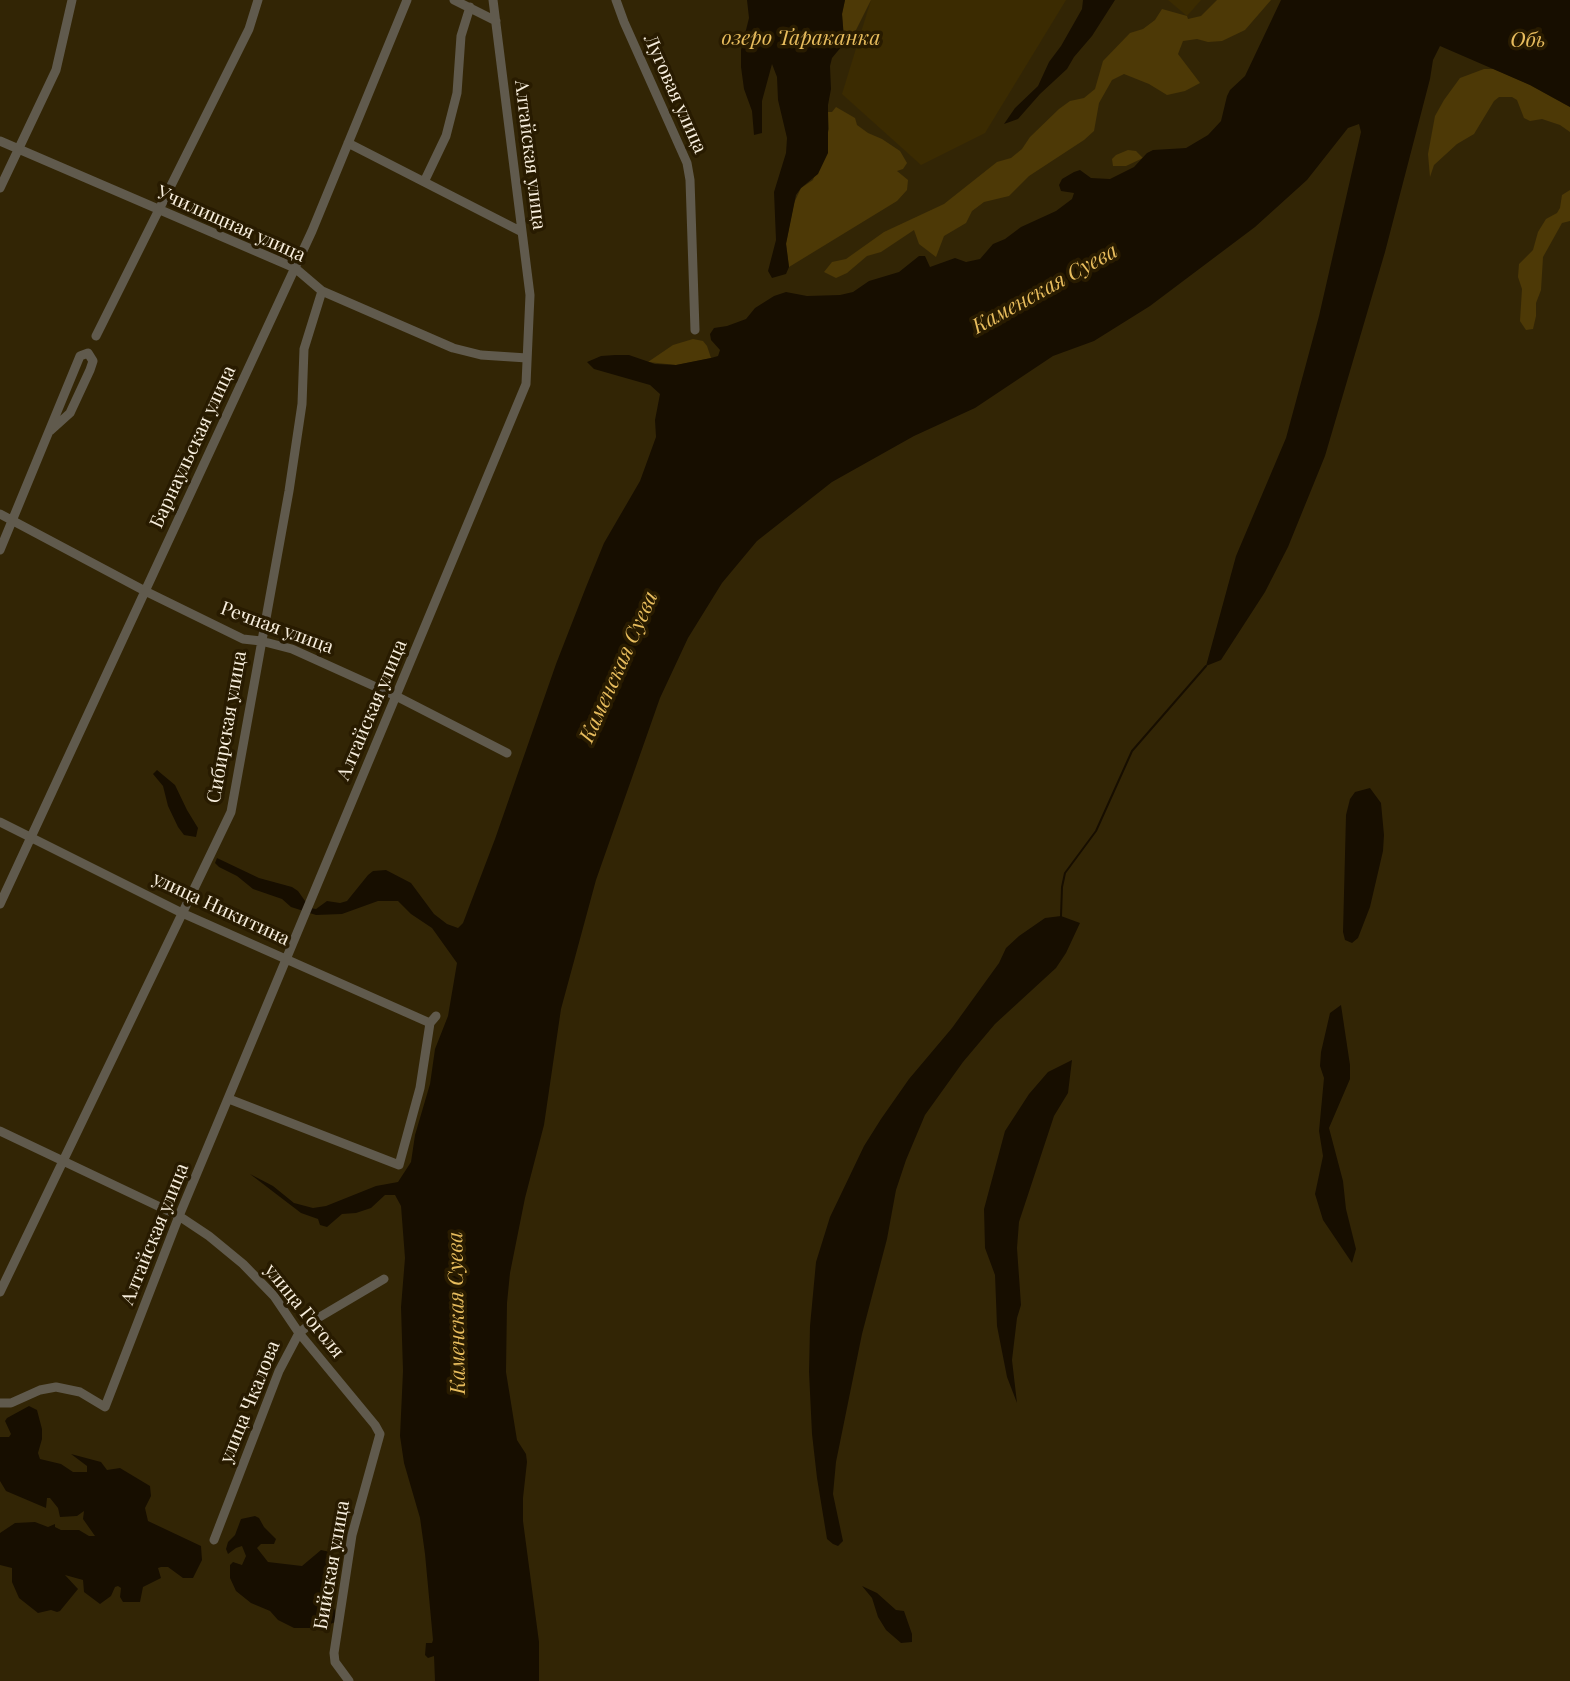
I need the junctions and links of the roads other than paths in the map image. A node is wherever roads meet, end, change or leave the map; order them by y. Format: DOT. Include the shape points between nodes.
graph roads {
  1 [pos="72,0"];
  2 [pos="258,0"];
  3 [pos="407,0"];
  4 [pos="454,0"];
  5 [pos="493,0"];
  6 [pos="616,0"];
  7 [pos="470,7"];
  8 [pos="496,21"];
  9 [pos="0,141"];
  10 [pos="348,143"];
  11 [pos="19,149"];
  12 [pos="424,182"];
  13 [pos="0,188"];
  14 [pos="158,209"];
  15 [pos="522,232"];
  16 [pos="295,268"];
  17 [pos="322,291"];
  18 [pos="695,330"];
  19 [pos="96,336"];
  20 [pos="527,358"];
  21 [pos="50,431"];
  22 [pos="0,514"];
  23 [pos="13,520"];
  24 [pos="0,550"];
  25 [pos="145,591"];
  26 [pos="261,640"];
  27 [pos="396,696"];
  28 [pos="507,753"];
  29 [pos="0,822"];
  30 [pos="32,837"];
  31 [pos="0,904"];
  32 [pos="182,913"];
  33 [pos="287,959"];
  34 [pos="229,1099"];
  35 [pos="0,1131"];
  36 [pos="63,1161"];
  37 [pos="179,1216"];
  38 [pos="384,1279"];
  39 [pos="0,1292"];
  40 [pos="299,1333"];
  41 [pos="0,1403"];
  42 [pos="380,1434"];
  43 [pos="214,1540"];
  44 [pos="349,1681"];
  1 -- 11 [label="street" via="56,70"];
  2 -- 14 [label="street" via="249,29"];
  3 -- 10 [label="street, Барнаульская улица"];
  4 -- 7 [label="street"];
  5 -- 8 [label="street, Алтайская улица"];
  6 -- 18 [label="street, Луговая улица" via="687,163"];
  7 -- 8 [label="street"];
  7 -- 12 [label="street" via="460,36 457,93 446,136"];
  8 -- 15 [label="street, Алтайская улица"];
  9 -- 11 [label="street, Училищная улица"];
  10 -- 12 [label="street"];
  10 -- 16 [label="street, Барнаульская улица"];
  11 -- 13 [label="street"];
  11 -- 14 [label="street, Училищная улица"];
  12 -- 15 [label="street"];
  14 -- 16 [label="street, Училищная улица"];
  14 -- 19 [label="street"];
  15 -- 20 [label="street, Алтайская улица" via="530,295"];
  16 -- 17 [label="street, Училищная улица"];
  16 -- 25 [label="street, Барнаульская улица"];
  17 -- 20 [label="street, Училищная улица" via="453,348"];
  17 -- 26 [label="street, Сибирская улица" via="304,349 302,404"];
  20 -- 27 [label="street, Алтайская улица" via="526,384"];
  21 -- 21 [label="street" via="80,356 88,353 93,361 70,413"];
  21 -- 23 [label="street"];
  22 -- 23 [label="street, Речная улица"];
  23 -- 24 [label="street"];
  23 -- 25 [label="street, Речная улица"];
  25 -- 26 [label="street, Речная улица" via="243,639"];
  25 -- 30 [label="street, Барнаульская улица"];
  26 -- 27 [label="street, Речная улица" via="292,649"];
  26 -- 32 [label="street, Сибирская улица" via="231,812"];
  27 -- 28 [label="street, Речная улица"];
  27 -- 33 [label="street, Алтайская улица"];
  29 -- 30 [label="street, улица Никитина"];
  30 -- 31 [label="street, Барнаульская улица"];
  30 -- 32 [label="street, улица Никитина"];
  32 -- 33 [label="street, улица Никитина"];
  32 -- 36 [label="street, Сибирская улица"];
  33 -- 34 [label="street, Алтайская улица"];
  33 -- 34 [label="street, улица Никитина" via="433,1019 398,1166"];
  34 -- 37 [label="street, Алтайская улица"];
  35 -- 36 [label="street, улица Гоголя"];
  36 -- 37 [label="street, улица Гоголя"];
  36 -- 39 [label="street, Сибирская улица"];
  37 -- 40 [label="street, улица Гоголя" via="243,1265 274,1296"];
  37 -- 41 [label="street, Алтайская улица" via="105,1407 80,1392 56,1387"];
  38 -- 40 [label="street, улица Чкалова"];
  40 -- 42 [label="street, улица Гоголя"];
  40 -- 43 [label="street, улица Чкалова" via="279,1371"];
  42 -- 44 [label="street, Бийская улица" via="352,1535 334,1653"];
}
